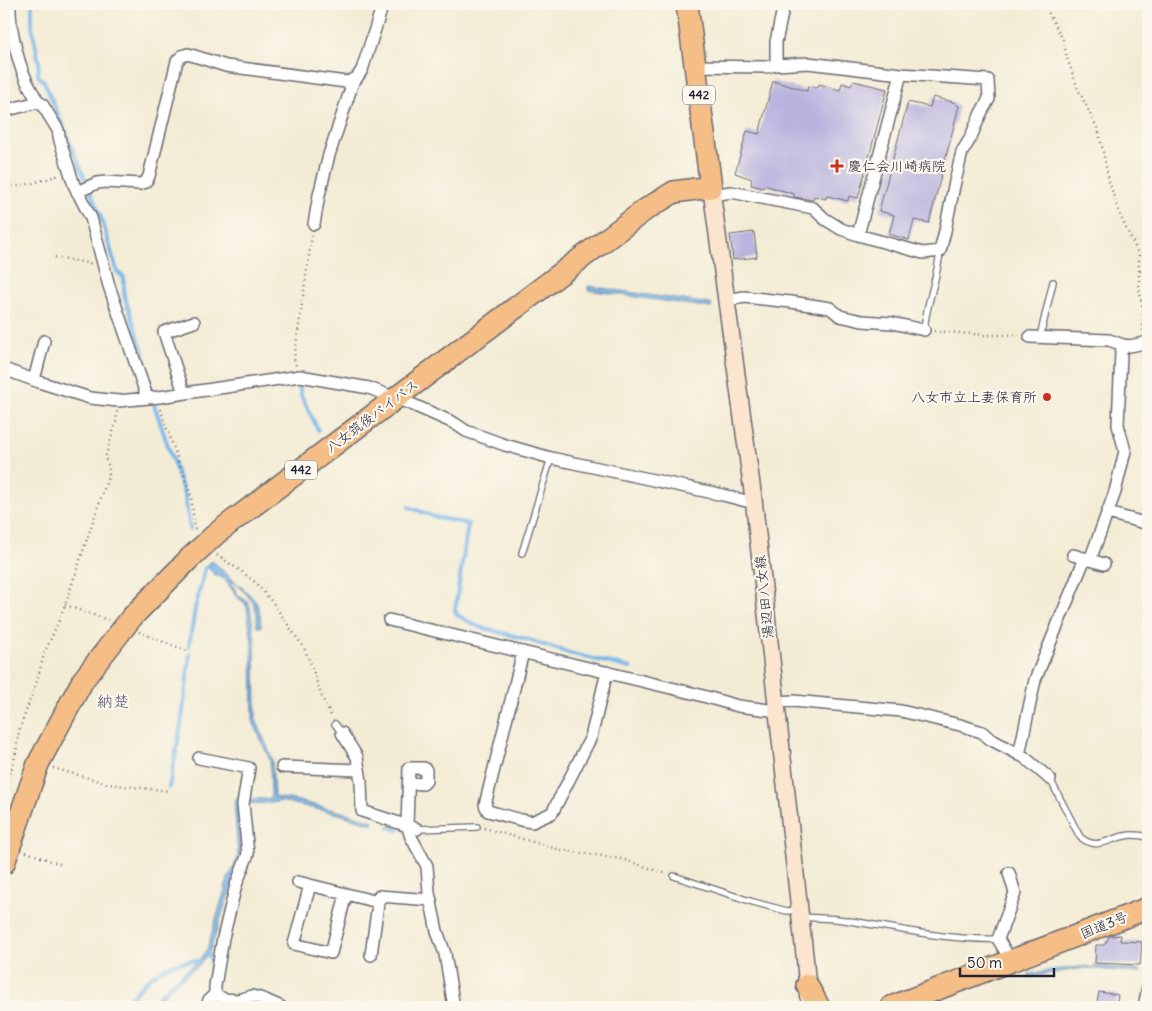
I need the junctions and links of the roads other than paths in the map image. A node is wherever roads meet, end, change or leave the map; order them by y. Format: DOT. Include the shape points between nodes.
graph roads {
  1 [pos="10,4"];
  2 [pos="382,4"];
  3 [pos="687,4"];
  4 [pos="784,4"];
  5 [pos="776,65"];
  6 [pos="695,66"];
  7 [pos="901,74"];
  8 [pos="354,80"];
  9 [pos="38,102"];
  10 [pos="4,112"];
  11 [pos="712,191"];
  12 [pos="77,192"];
  13 [pos="314,224"];
  14 [pos="858,235"];
  15 [pos="940,251"];
  16 [pos="1053,282"];
  17 [pos="727,300"];
  18 [pos="194,322"];
  19 [pos="924,330"];
  20 [pos="1035,337"];
  21 [pos="44,341"];
  22 [pos="1144,343"];
  23 [pos="1123,346"];
  24 [pos="4,369"];
  25 [pos="34,380"];
  26 [pos="184,393"];
  27 [pos="152,398"];
  28 [pos="397,398"];
  29 [pos="551,458"];
  30 [pos="754,503"];
  31 [pos="1108,513"];
  32 [pos="1148,524"];
  33 [pos="522,553"];
  34 [pos="1073,555"];
  35 [pos="1088,559"];
  36 [pos="1104,564"];
  37 [pos="389,620"];
  38 [pos="522,652"];
  39 [pos="607,672"];
  40 [pos="777,707"];
  41 [pos="338,728"];
  42 [pos="1019,755"];
  43 [pos="199,758"];
  44 [pos="282,767"];
  45 [pos="359,770"];
  46 [pos="1050,779"];
  47 [pos="409,784"];
  48 [pos="412,827"];
  49 [pos="478,827"];
  50 [pos="1148,838"];
  51 [pos="4,863"];
  52 [pos="1009,873"];
  53 [pos="674,876"];
  54 [pos="346,894"];
  55 [pos="431,900"];
  56 [pos="378,902"];
  57 [pos="1148,908"];
  58 [pos="800,914"];
  59 [pos="998,939"];
  60 [pos="371,955"];
  61 [pos="1011,961"];
  62 [pos="807,985"];
  63 [pos="1148,987"];
  64 [pos="215,994"];
  65 [pos="207,1007"];
  66 [pos="281,1007"];
  67 [pos="454,1007"];
  68 [pos="809,1007"];
  69 [pos="819,1007"];
  70 [pos="891,1007"];
  71 [pos="1144,1007"];
  1 -- 9 [label="street" via="12,29 24,77"];
  2 -- 8 [label="street" via="362,70"];
  3 -- 6 [label="highway, 442"];
  4 -- 5 [label="street" via="776,42"];
  5 -- 6 [label="street"];
  5 -- 7 [label="street" via="808,63"];
  6 -- 11 [label="highway, 442"];
  7 -- 14 [label="street"];
  7 -- 15 [label="street" via="988,80 989,99 962,152"];
  8 -- 12 [label="street" via="346,82 226,66 188,54 182,56 177,60 146,182 97,183"];
  8 -- 13 [label="street" via="329,155"];
  9 -- 10 [label="street"];
  9 -- 12 [label="street" via="58,130"];
  11 -- 14 [label="street" via="813,208 841,229"];
  11 -- 17 [label="main road, 湯辺田八女線"];
  11 -- 28 [label="highway, 八女筑後バイパス / 442" via="674,192 645,210"];
  12 -- 27 [label="street" via="90,218 145,391"];
  14 -- 15 [label="street" via="923,253"];
  15 -- 19 [label="lane"];
  16 -- 20 [label="lane"];
  17 -- 19 [label="street" via="744,297 791,302 830,308 840,316 862,321"];
  17 -- 30 [label="main road, 湯辺田八女線"];
  18 -- 26 [label="street" via="164,332"];
  20 -- 23 [label="street" via="1109,340"];
  21 -- 25 [label="street"];
  22 -- 23 [label="street"];
  23 -- 31 [label="street" via="1118,425 1125,451"];
  24 -- 25 [label="street"];
  25 -- 27 [label="street" via="90,398"];
  26 -- 27 [label="street"];
  26 -- 28 [label="street" via="300,376 369,388"];
  28 -- 29 [label="street" via="466,431"];
  28 -- 51 [label="highway, 八女筑後バイパス / 442" via="217,533 132,617 83,680 38,764"];
  29 -- 30 [label="street"];
  29 -- 33 [label="lane"];
  30 -- 40 [label="main road, 湯辺田八女線"];
  31 -- 32 [label="street"];
  31 -- 35 [label="street"];
  34 -- 35 [label="street"];
  35 -- 36 [label="street"];
  35 -- 42 [label="street" via="1035,680"];
  37 -- 38 [label="street"];
  38 -- 39 [label="street"];
  38 -- 39 [label="street" via="485,805 488,811 521,820 532,822 552,814 591,737"];
  39 -- 40 [label="street" via="738,706"];
  40 -- 42 [label="street" via="793,701 901,711 982,732"];
  40 -- 58 [label="main road, 湯辺田八女線"];
  41 -- 45 [label="street" via="357,757"];
  42 -- 46 [label="street"];
  43 -- 64 [label="street" via="249,768 243,804 248,854 236,885"];
  44 -- 45 [label="street"];
  45 -- 48 [label="street" via="362,811"];
  46 -- 50 [label="lane" via="1080,837 1087,843 1097,844 1134,835"];
  47 -- 48 [label="street"];
  48 -- 49 [label="lane"];
  48 -- 55 [label="street" via="411,837 427,866"];
  52 -- 59 [label="street" via="1016,892"];
  53 -- 58 [label="lane"];
  54 -- 54 [label="street" via="304,883 289,941 331,954"];
  54 -- 56 [label="street"];
  55 -- 56 [label="street" via="379,896"];
  55 -- 67 [label="street"];
  56 -- 60 [label="street"];
  57 -- 61 [label="highway, 国道3号"];
  58 -- 59 [label="lane" via="943,936"];
  58 -- 62 [label="main road, 湯辺田八女線"];
  59 -- 61 [label="street"];
  61 -- 70 [label="highway, 国道3号"];
  62 -- 68 [label="main road, 湯辺田八女線"];
  62 -- 69 [label="highway"];
  63 -- 71 [label="street"];
  64 -- 65 [label="street"];
  64 -- 66 [label="street" via="237,1000 252,996 263,998"];
}
